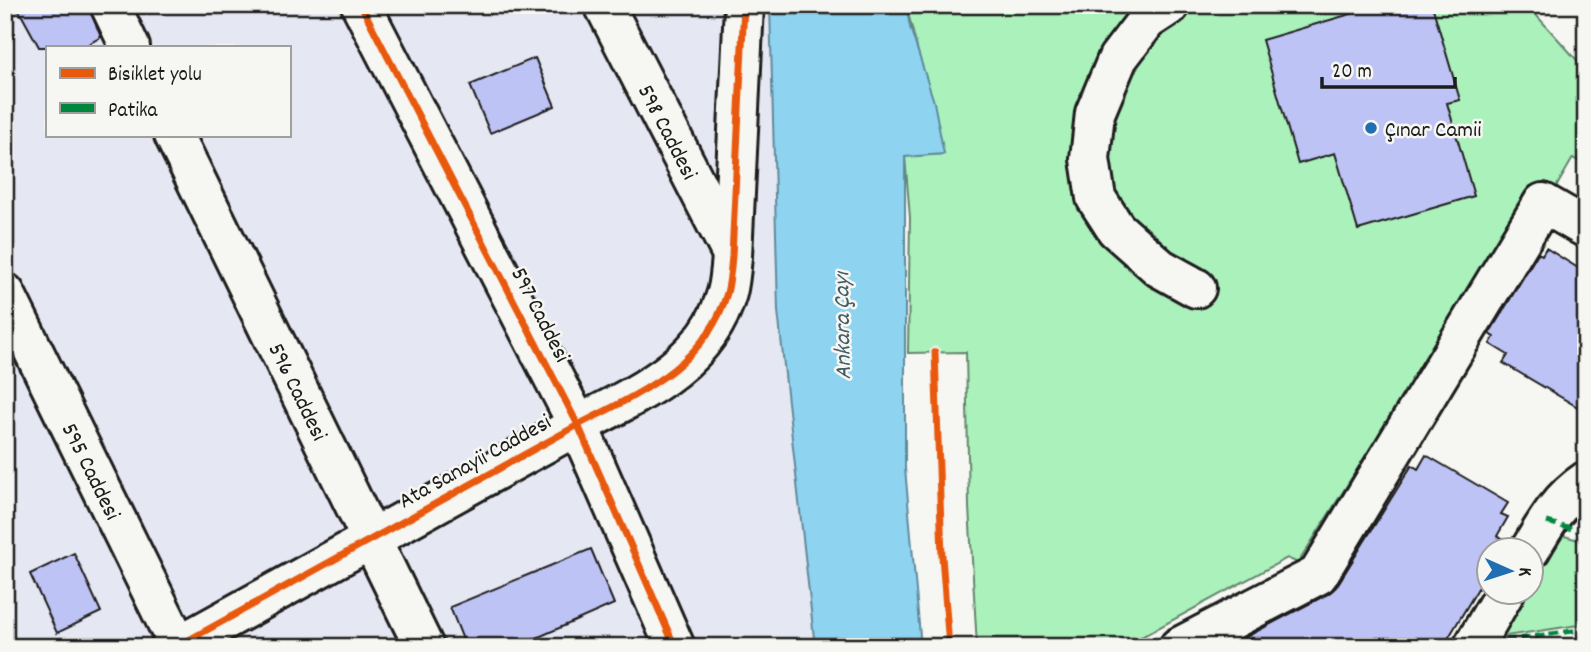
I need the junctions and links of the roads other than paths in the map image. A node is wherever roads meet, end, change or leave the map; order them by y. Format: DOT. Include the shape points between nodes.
graph roads {
  1 [pos="110,5"];
  2 [pos="361,5"];
  3 [pos="604,5"];
  4 [pos="744,5"];
  5 [pos="1170,5"];
  6 [pos="130,46"];
  7 [pos="174,136"];
  8 [pos="1586,228"];
  9 [pos="733,256"];
  10 [pos="1196,288"];
  11 [pos="5,293"];
  12 [pos="578,425"];
  13 [pos="1586,481"];
  14 [pos="1539,536"];
  15 [pos="372,538"];
  16 [pos="1497,606"];
  17 [pos="178,646"];
  18 [pos="424,647"];
  19 [pos="675,647"];
  20 [pos="1179,647"];
  21 [pos="1473,647"];
  1 -- 6 [label="street"];
  2 -- 12 [label="street, 597 Caddesi"];
  3 -- 9 [label="street, 598 Caddesi"];
  4 -- 9 [label="street, Ata Sanayii Caddesi"];
  5 -- 10 [label="street" via="1147,20 1118,58 1095,113 1090,159 1096,198 1116,229 1160,268"];
  7 -- 15 [label="street, 596 Caddesi"];
  8 -- 20 [label="street" via="1543,203 1318,575"];
  9 -- 12 [label="street, Ata Sanayii Caddesi" via="727,293 712,330 681,365 636,396"];
  11 -- 17 [label="street, 595 Caddesi"];
  12 -- 15 [label="street, Ata Sanayii Caddesi"];
  12 -- 19 [label="street, 597 Caddesi"];
  13 -- 14 [label="street" via="1555,509"];
  15 -- 17 [label="street, Ata Sanayii Caddesi"];
  15 -- 18 [label="street, 596 Caddesi"];
  16 -- 21 [label="street"];
}
